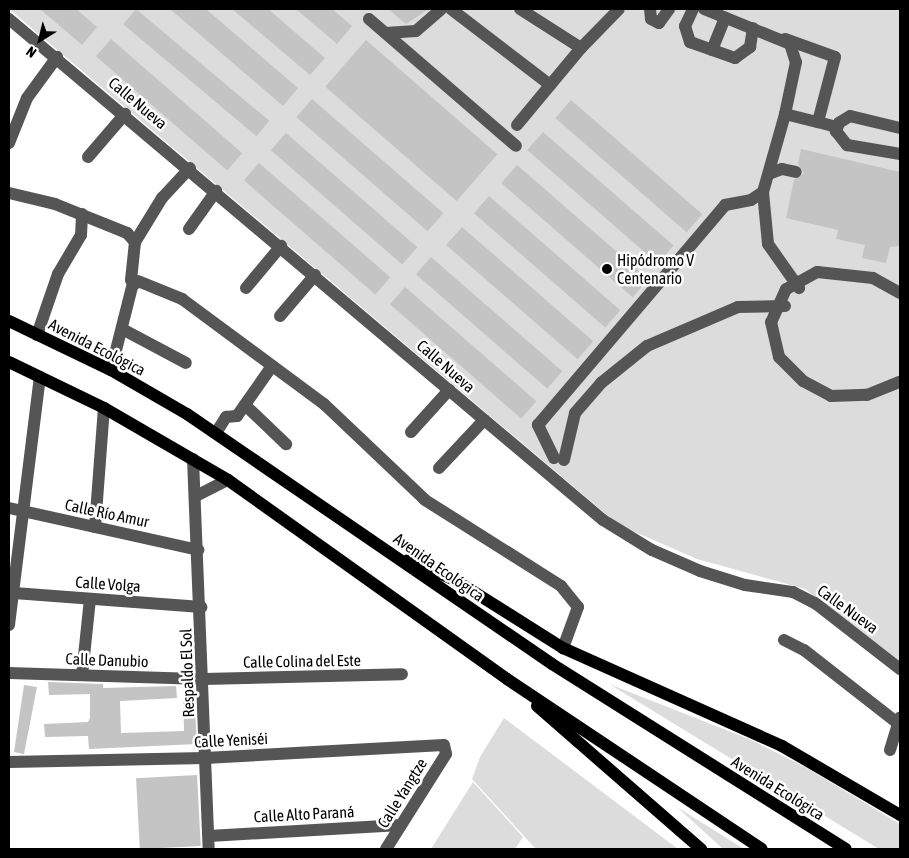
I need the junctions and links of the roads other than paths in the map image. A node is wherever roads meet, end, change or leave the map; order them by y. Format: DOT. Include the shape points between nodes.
graph roads {
  1 [pos="441,9"];
  2 [pos="451,9"];
  3 [pos="520,9"];
  4 [pos="620,9"];
  5 [pos="650,9"];
  6 [pos="670,9"];
  7 [pos="693,9"];
  8 [pos="704,9"];
  9 [pos="725,17"];
  10 [pos="9,19"];
  11 [pos="369,19"];
  12 [pos="753,28"];
  13 [pos="386,33"];
  14 [pos="782,38"];
  15 [pos="581,48"];
  16 [pos="712,50"];
  17 [pos="57,57"];
  18 [pos="550,86"];
  19 [pos="125,114"];
  20 [pos="785,114"];
  21 [pos="818,122"];
  22 [pos="517,125"];
  23 [pos="837,127"];
  24 [pos="900,128"];
  25 [pos="9,143"];
  26 [pos="516,146"];
  27 [pos="900,154"];
  28 [pos="88,157"];
  29 [pos="190,168"];
  30 [pos="796,172"];
  31 [pos="770,173"];
  32 [pos="216,190"];
  33 [pos="763,192"];
  34 [pos="9,193"];
  35 [pos="82,214"];
  36 [pos="189,229"];
  37 [pos="135,242"];
  38 [pos="281,246"];
  39 [pos="315,275"];
  40 [pos="135,280"];
  41 [pos="246,288"];
  42 [pos="799,288"];
  43 [pos="900,293"];
  44 [pos="780,306"];
  45 [pos="280,316"];
  46 [pos="9,321"];
  47 [pos="124,330"];
  48 [pos="37,335"];
  49 [pos="9,362"];
  50 [pos="186,363"];
  51 [pos="272,366"];
  52 [pos="111,370"];
  53 [pos="40,376"];
  54 [pos="900,382"];
  55 [pos="449,390"];
  56 [pos="245,405"];
  57 [pos="104,408"];
  58 [pos="484,420"];
  59 [pos="216,432"];
  60 [pos="411,432"];
  61 [pos="286,444"];
  62 [pos="193,459"];
  63 [pos="439,468"];
  64 [pos="228,480"];
  65 [pos="196,496"];
  66 [pos="9,508"];
  67 [pos="24,512"];
  68 [pos="95,527"];
  69 [pos="198,550"];
  70 [pos="395,556"];
  71 [pos="14,593"];
  72 [pos="90,599"];
  73 [pos="201,607"];
  74 [pos="9,626"];
  75 [pos="784,640"];
  76 [pos="563,648"];
  77 [pos="900,669"];
  78 [pos="9,673"];
  79 [pos="402,674"];
  80 [pos="82,675"];
  81 [pos="204,679"];
  82 [pos="507,680"];
  83 [pos="898,719"];
  84 [pos="890,750"];
  85 [pos="446,754"];
  86 [pos="205,758"];
  87 [pos="9,762"];
  88 [pos="900,815"];
  89 [pos="401,825"];
  90 [pos="209,836"];
  91 [pos="209,849"];
  92 [pos="386,849"];
  93 [pos="701,849"];
  94 [pos="762,849"];
  95 [pos="846,849"];
  1 -- 13 [label="street" via="416,31"];
  2 -- 18 [label="street"];
  3 -- 15 [label="street"];
  4 -- 15 [label="street"];
  5 -- 6 [label="street" via="651,19 659,23"];
  7 -- 16 [label="street" via="685,22 687,38"];
  8 -- 9 [label="street"];
  9 -- 12 [label="street"];
  9 -- 16 [label="street"];
  10 -- 17 [label="street, Calle Nueva"];
  11 -- 13 [label="street"];
  12 -- 14 [label="street"];
  12 -- 16 [label="street" via="752,44 742,55 735,58"];
  13 -- 26 [label="street"];
  14 -- 20 [label="street" via="790,44 796,62"];
  14 -- 21 [label="street" via="835,57"];
  15 -- 18 [label="street"];
  17 -- 19 [label="street, Calle Nueva"];
  17 -- 25 [label="street" via="27,98"];
  18 -- 22 [label="street"];
  19 -- 28 [label="street"];
  19 -- 29 [label="street, Calle Nueva"];
  20 -- 21 [label="street"];
  20 -- 31 [label="street"];
  21 -- 23 [label="street"];
  23 -- 24 [label="street" via="850,116"];
  23 -- 27 [label="street" via="838,136 847,145"];
  29 -- 32 [label="street, Calle Nueva"];
  29 -- 37 [label="street" via="162,198"];
  30 -- 31 [label="street" via="782,169"];
  31 -- 33 [label="street"];
  32 -- 36 [label="street"];
  32 -- 38 [label="street, Calle Nueva"];
  33 -- 42 [label="street" via="768,244"];
  33 -- 44 [label="street" via="752,200 725,205 538,425 559,459 575,413 635,355 712,316 756,304"];
  34 -- 35 [label="street" via="37,197"];
  35 -- 37 [label="street" via="127,233"];
  35 -- 48 [label="street" via="81,235 58,274"];
  37 -- 40 [label="street"];
  38 -- 39 [label="street, Calle Nueva"];
  38 -- 41 [label="street"];
  39 -- 45 [label="street"];
  39 -- 55 [label="street, Calle Nueva"];
  40 -- 47 [label="street"];
  40 -- 51 [label="street" via="182,299"];
  43 -- 44 [label="street" via="873,278 835,271 800,278 786,289"];
  44 -- 54 [label="street" via="772,340 779,357 811,385 831,396 853,398"];
  46 -- 48 [label="main road, Avenida Ecológica"];
  47 -- 50 [label="street"];
  47 -- 52 [label="street"];
  48 -- 52 [label="main road, Avenida Ecológica"];
  49 -- 53 [label="main road"];
  51 -- 56 [label="street"];
  51 -- 76 [label="street" via="324,404 425,500 498,543 574,599 578,615"];
  52 -- 59 [label="main road, Avenida Ecológica"];
  53 -- 57 [label="main road"];
  53 -- 67 [label="street"];
  55 -- 58 [label="street, Calle Nueva"];
  55 -- 60 [label="street"];
  56 -- 59 [label="street" via="236,416 226,417"];
  56 -- 61 [label="street"];
  57 -- 62 [label="main road"];
  57 -- 68 [label="street"];
  58 -- 63 [label="street"];
  58 -- 77 [label="street, Calle Nueva" via="628,536 722,579 793,592 815,602"];
  59 -- 70 [label="main road, Avenida Ecológica"];
  62 -- 64 [label="main road"];
  62 -- 65 [label="street, Respaldo El Sol"];
  64 -- 65 [label="street"];
  64 -- 82 [label="main road"];
  65 -- 69 [label="street, Respaldo El Sol"];
  66 -- 67 [label="street, Calle Río Amur"];
  67 -- 68 [label="street, Calle Río Amur"];
  67 -- 71 [label="street"];
  68 -- 69 [label="street, Calle Río Amur"];
  69 -- 73 [label="street, Respaldo El Sol"];
  70 -- 76 [label="main road" via="455,580"];
  70 -- 95 [label="main road, Avenida Ecológica" via="552,664"];
  71 -- 72 [label="street, Calle Volga"];
  71 -- 74 [label="street"];
  72 -- 73 [label="street, Calle Volga"];
  72 -- 80 [label="street"];
  73 -- 81 [label="street, Respaldo El Sol"];
  75 -- 83 [label="street" via="804,650"];
  76 -- 88 [label="main road" via="782,746"];
  78 -- 80 [label="street, Calle Danubio"];
  79 -- 81 [label="street, Calle Colina del Este"];
  80 -- 81 [label="street, Calle Danubio"];
  81 -- 86 [label="street, Respaldo El Sol"];
  82 -- 93 [label="main road"];
  82 -- 94 [label="main road"];
  83 -- 84 [label="street"];
  85 -- 86 [label="street, Calle Yeniséi" via="444,745 429,745"];
  85 -- 89 [label="street, Calle Yangtze"];
  86 -- 87 [label="street, Calle Yeniséi"];
  86 -- 90 [label="street, Respaldo El Sol"];
  89 -- 90 [label="street, Calle Alto Paraná"];
  89 -- 92 [label="street, Calle Yangtze"];
  90 -- 91 [label="street, Respaldo El Sol"];
}
